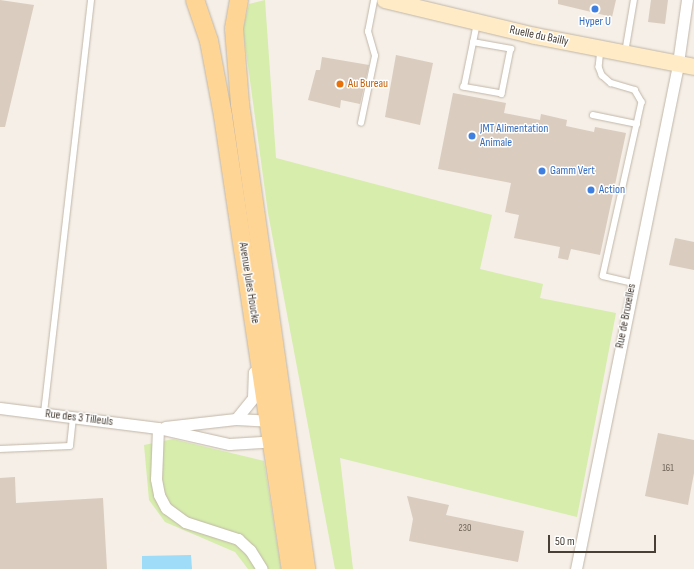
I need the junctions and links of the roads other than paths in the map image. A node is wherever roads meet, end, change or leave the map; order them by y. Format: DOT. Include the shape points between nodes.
graph roads {
  1 [pos="91,0"];
  2 [pos="195,0"];
  3 [pos="239,0"];
  4 [pos="374,0"];
  5 [pos="385,0"];
  6 [pos="634,0"];
  7 [pos="687,0"];
  8 [pos="477,23"];
  9 [pos="473,42"];
  10 [pos="601,49"];
  11 [pos="625,54"];
  12 [pos="686,65"];
  13 [pos="593,115"];
  14 [pos="361,123"];
  15 [pos="637,124"];
  16 [pos="633,283"];
  17 [pos="252,304"];
  18 [pos="0,408"];
  19 [pos="44,413"];
  20 [pos="74,417"];
  21 [pos="236,419"];
  22 [pos="158,428"];
  23 [pos="279,431"];
  24 [pos="0,449"];
  25 [pos="262,569"];
  26 [pos="291,569"];
  27 [pos="306,569"];
  28 [pos="576,569"];
  1 -- 19 [label="lane"];
  2 -- 17 [label="main road, Avenue Jules Houcke" via="209,41 220,99"];
  3 -- 23 [label="main road, Avenue Jules Houcke" via="234,29 237,80"];
  4 -- 14 [label="lane" via="368,32 375,56"];
  5 -- 8 [label="street, Ruelle du Bailly"];
  6 -- 11 [label="lane"];
  7 -- 12 [label="street, Rue de Bruxelles"];
  8 -- 9 [label="lane"];
  8 -- 10 [label="street, Ruelle du Bailly"];
  9 -- 9 [label="lane" via="464,87 502,94 511,49"];
  10 -- 11 [label="street, Ruelle du Bailly"];
  10 -- 15 [label="lane" via="598,62 602,75 611,83 631,87 639,93 642,102"];
  11 -- 12 [label="street, Ruelle du Bailly"];
  12 -- 16 [label="street, Rue de Bruxelles"];
  13 -- 15 [label="lane"];
  15 -- 16 [label="lane" via="603,276"];
  16 -- 28 [label="street, Rue de Bruxelles"];
  17 -- 21 [label="street" via="254,392 250,405"];
  17 -- 23 [label="main road, Avenue Jules Houcke"];
  18 -- 19 [label="street, Rue des 3 Tilleuls"];
  19 -- 20 [label="street, Rue des 3 Tilleuls"];
  20 -- 22 [label="street, Rue des 3 Tilleuls"];
  20 -- 24 [label="lane" via="70,446"];
  21 -- 22 [label="street, Rue des 3 Tilleuls"];
  21 -- 23 [label="street, Rue des 3 Tilleuls"];
  22 -- 23 [label="street, Rue des 3 Tilleuls" via="229,444"];
  22 -- 25 [label="street" via="156,479 159,495 166,508 185,522 238,539 250,550"];
  23 -- 26 [label="main road, Avenue Jules Houcke"];
  23 -- 27 [label="main road, Avenue Jules Houcke"];
}
